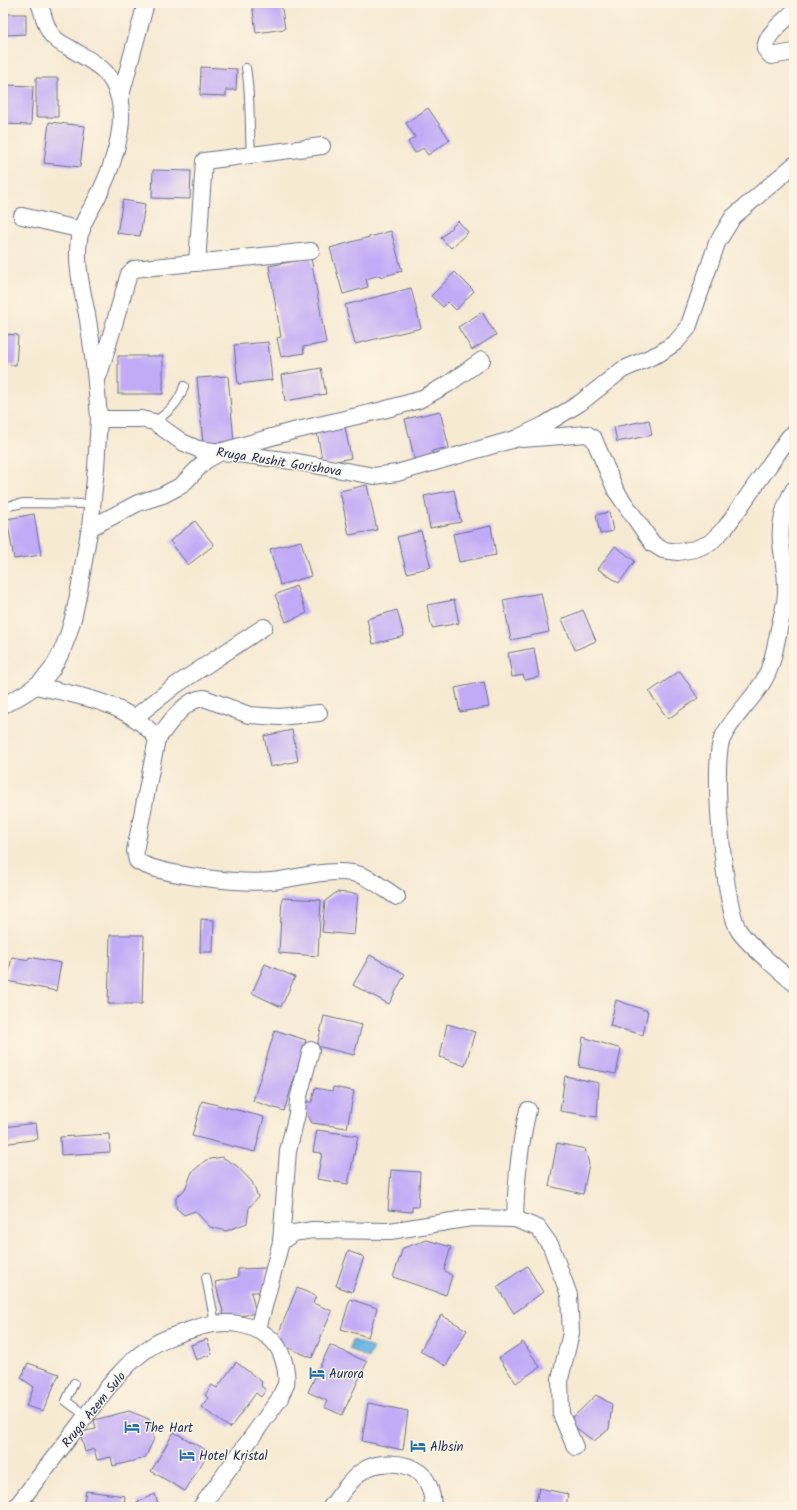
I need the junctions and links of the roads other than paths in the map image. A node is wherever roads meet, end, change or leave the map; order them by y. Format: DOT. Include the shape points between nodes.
graph roads {
  1 [pos="39,3"];
  2 [pos="146,3"];
  3 [pos="794,11"];
  4 [pos="794,52"];
  5 [pos="246,68"];
  6 [pos="120,99"];
  7 [pos="322,146"];
  8 [pos="251,155"];
  9 [pos="794,165"];
  10 [pos="22,216"];
  11 [pos="82,230"];
  12 [pos="311,251"];
  13 [pos="197,263"];
  14 [pos="482,360"];
  15 [pos="96,382"];
  16 [pos="184,386"];
  17 [pos="99,419"];
  18 [pos="154,422"];
  19 [pos="794,432"];
  20 [pos="515,439"];
  21 [pos="223,451"];
  22 [pos="794,489"];
  23 [pos="92,504"];
  24 [pos="3,507"];
  25 [pos="90,528"];
  26 [pos="264,627"];
  27 [pos="35,686"];
  28 [pos="3,705"];
  29 [pos="319,713"];
  30 [pos="134,718"];
  31 [pos="157,739"];
  32 [pos="397,897"];
  33 [pos="794,983"];
  34 [pos="311,1050"];
  35 [pos="528,1110"];
  36 [pos="515,1219"];
  37 [pos="281,1242"];
  38 [pos="206,1278"];
  39 [pos="215,1323"];
  40 [pos="258,1329"];
  41 [pos="74,1383"];
  42 [pos="86,1416"];
  43 [pos="575,1447"];
  44 [pos="16,1507"];
  45 [pos="201,1507"];
  46 [pos="331,1507"];
  47 [pos="433,1507"];
  1 -- 6 [label="street" via="50,33 58,42 101,66 113,80"];
  2 -- 6 [label="street"];
  3 -- 4 [label="street" via="769,36 765,42 765,49 771,56"];
  5 -- 8 [label="lane"];
  6 -- 11 [label="street" via="118,141"];
  7 -- 8 [label="street"];
  8 -- 13 [label="street" via="204,161"];
  9 -- 20 [label="street, Rruga Rushit Gorishova" via="733,217 717,243 688,328 676,342 660,353 622,370 580,403"];
  10 -- 11 [label="street"];
  11 -- 15 [label="street" via="78,256 79,275 90,331"];
  12 -- 13 [label="street"];
  13 -- 15 [label="street" via="140,268 129,274"];
  14 -- 21 [label="street" via="448,384 419,400"];
  15 -- 17 [label="street"];
  16 -- 18 [label="lane" via="175,405"];
  17 -- 18 [label="street, Rruga Rushit Gorishova"];
  17 -- 23 [label="street"];
  18 -- 21 [label="street, Rruga Rushit Gorishova" via="198,449"];
  19 -- 20 [label="street" via="726,526 710,542 695,549 678,552 663,550 653,544 616,491 600,449 594,439 587,434"];
  20 -- 21 [label="street, Rruga Rushit Gorishova" via="397,473 374,476"];
  21 -- 25 [label="street" via="205,461 182,486 138,503"];
  22 -- 33 [label="street" via="785,506 781,540 786,572 786,594 776,646 765,679 722,740 718,790 730,907 739,930"];
  23 -- 24 [label="lane" via="24,503"];
  23 -- 25 [label="street"];
  25 -- 27 [label="street" via="66,643 51,670"];
  26 -- 30 [label="street" via="176,685"];
  27 -- 28 [label="street"];
  27 -- 30 [label="street" via="96,701"];
  29 -- 31 [label="street" via="279,717 249,714 204,698 196,698"];
  30 -- 31 [label="street"];
  31 -- 32 [label="street" via="135,851 137,861 162,871 234,881 270,881 352,873 368,879"];
  34 -- 37 [label="street" via="288,1151"];
  35 -- 36 [label="street" via="516,1172"];
  36 -- 37 [label="street" via="471,1218 390,1231 313,1230 292,1233"];
  36 -- 43 [label="street" via="538,1228 550,1246 569,1295 571,1333 560,1379 560,1414"];
  37 -- 40 [label="street"];
  38 -- 39 [label="lane"];
  39 -- 40 [label="street, Rruga Azem Sulo" via="239,1324"];
  39 -- 42 [label="street, Rruga Azem Sulo" via="155,1344 110,1384"];
  40 -- 45 [label="street, Rruga Azem Sulo" via="273,1340 280,1352 285,1367 286,1384 280,1398"];
  41 -- 42 [label="lane" via="66,1401"];
  42 -- 44 [label="street, Rruga Azem Sulo"];
  46 -- 47 [label="street" via="362,1472 376,1465 391,1463 407,1466 421,1473 428,1484"];
}
